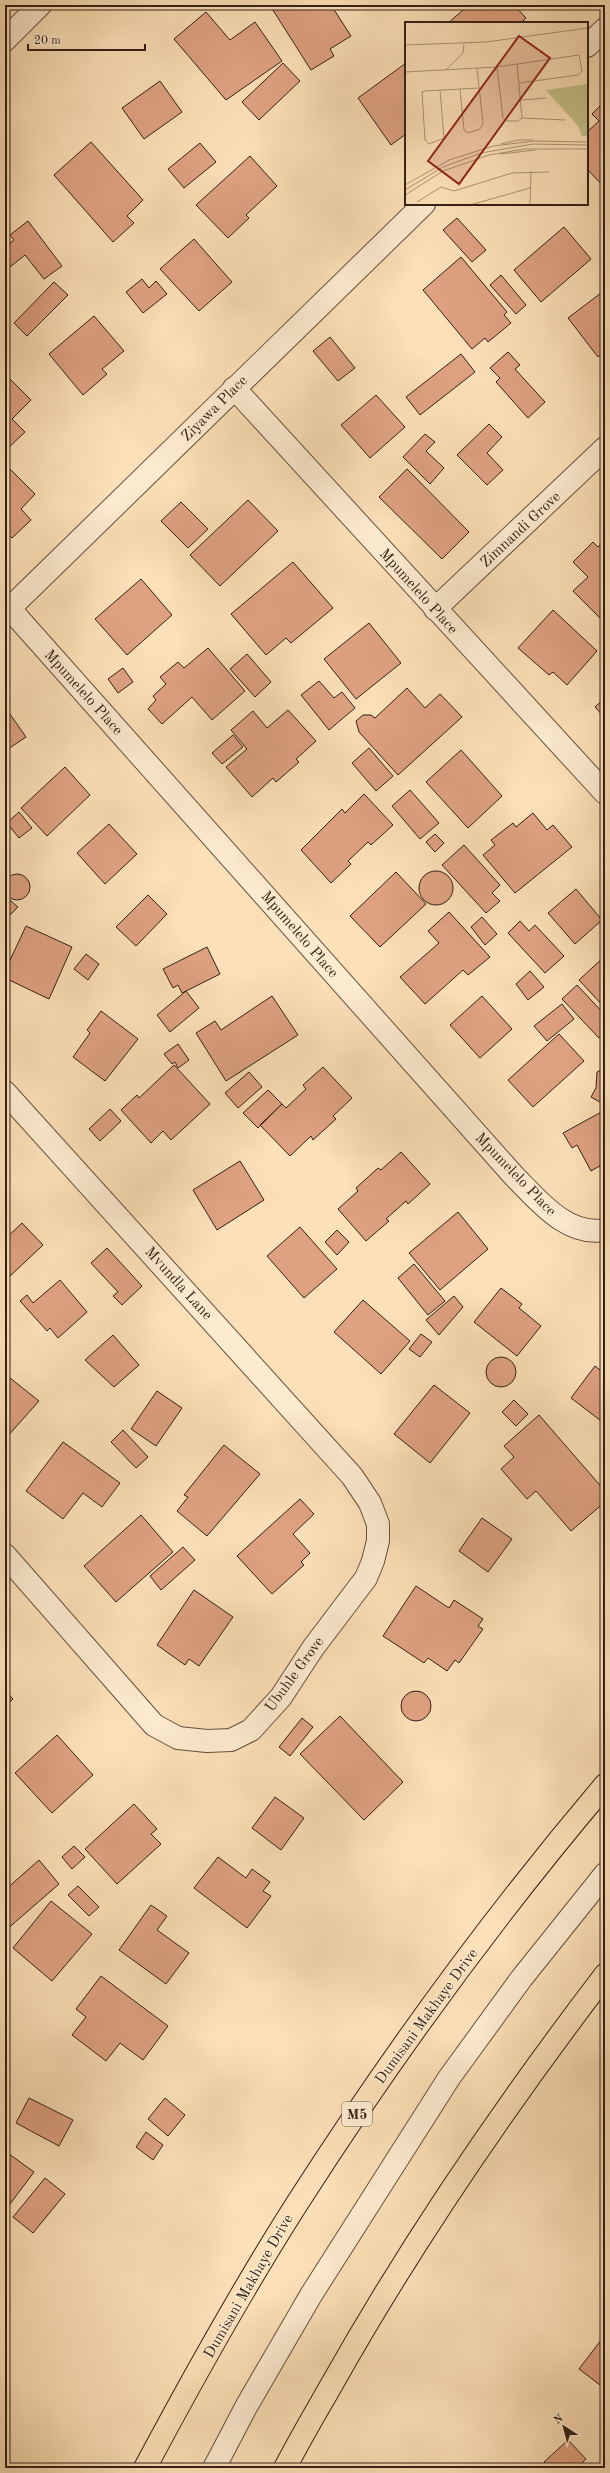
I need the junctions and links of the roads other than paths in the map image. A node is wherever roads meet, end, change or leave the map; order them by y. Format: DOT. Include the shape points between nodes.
graph roads {
  1 [pos="40,5"];
  2 [pos="605,29"];
  3 [pos="5,40"];
  4 [pos="588,45"];
  5 [pos="423,205"];
  6 [pos="234,388"];
  7 [pos="605,448"];
  8 [pos="435,609"];
  9 [pos="8,611"];
  10 [pos="605,793"];
  11 [pos="5,1092"];
  12 [pos="605,1230"];
  13 [pos="352,1476"];
  14 [pos="5,1555"];
  15 [pos="605,1785"];
  16 [pos="605,1874"];
  17 [pos="605,1975"];
  18 [pos="145,2468"];
  19 [pos="214,2468"];
  20 [pos="285,2468"];
  1 -- 3 [label="street"];
  2 -- 4 [label="street"];
  5 -- 6 [label="street, Ziyawa Place"];
  6 -- 8 [label="street, Mpumelelo Place"];
  6 -- 9 [label="street, Ziyawa Place"];
  7 -- 8 [label="street, Zimnandi Grove"];
  8 -- 10 [label="street, Mpumelelo Place"];
  9 -- 12 [label="street, Mpumelelo Place" via="514,1176 555,1217 591,1232"];
  11 -- 13 [label="street, Mvundla Lane"];
  13 -- 14 [label="street, Ubuhle Grove" via="370,1503 378,1524 378,1541 366,1578 313,1648 281,1697 251,1730 231,1740 178,1738 154,1725"];
  15 -- 18 [label="main road, Dumisani Makhaye Drive / M5" via="441,1994 370,2094 260,2262"];
  16 -- 19 [label="street" via="521,1979 449,2078 311,2295"];
  17 -- 20 [label="main road" via="482,2141 429,2222 359,2336"];
}
